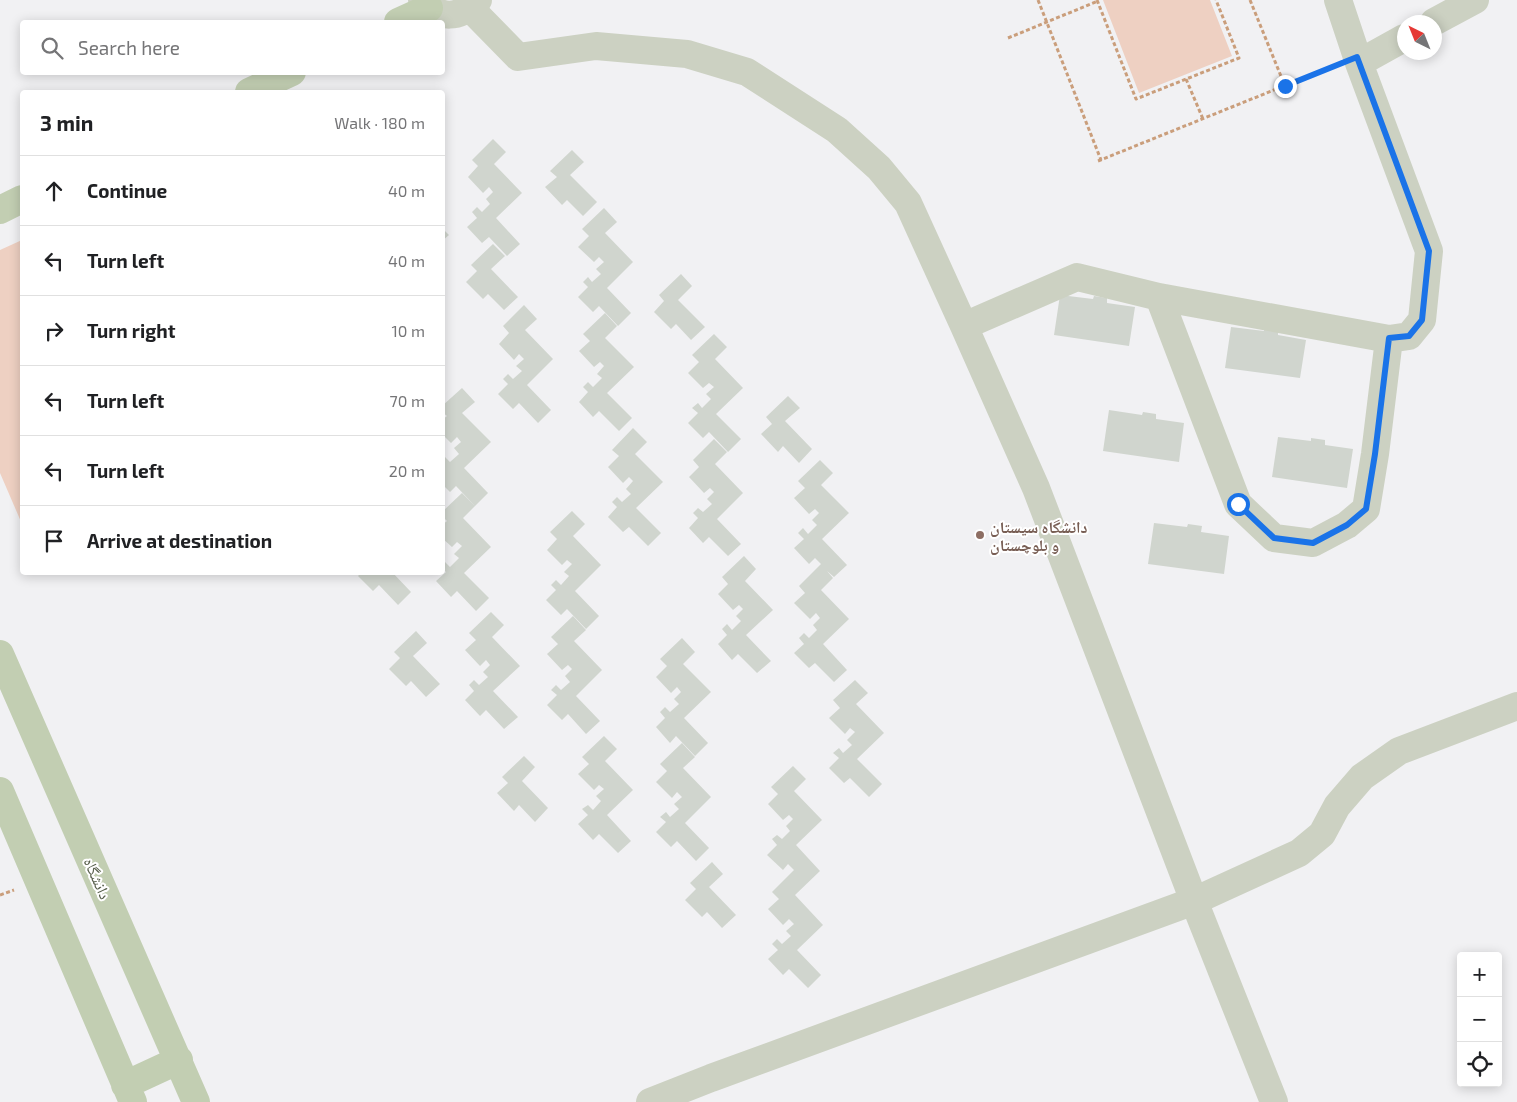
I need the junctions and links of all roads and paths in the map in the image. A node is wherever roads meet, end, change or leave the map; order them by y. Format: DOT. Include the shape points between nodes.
graph roads {
  1 [pos="1038,0"];
  2 [pos="1097,0"];
  3 [pos="1216,0"];
  4 [pos="1250,0"];
  5 [pos="1338,0"];
  6 [pos="1476,0"];
  7 [pos="425,4"];
  8 [pos="474,4"];
  9 [pos="1442,18"];
  10 [pos="401,20"];
  11 [pos="1046,22"];
  12 [pos="1008,38"];
  13 [pos="1397,41"];
  14 [pos="1358,60"];
  15 [pos="286,75"];
  16 [pos="1186,79"];
  17 [pos="1285,86"];
  18 [pos="253,90"];
  19 [pos="1203,119"];
  20 [pos="20,200"];
  21 [pos="0,210"];
  22 [pos="1159,297"];
  23 [pos="964,326"];
  24 [pos="1389,338"];
  25 [pos="0,654"];
  26 [pos="1517,706"];
  27 [pos="0,791"];
  28 [pos="1194,901"];
  29 [pos="178,1060"];
  30 [pos="129,1093"];
  31 [pos="196,1102"];
  32 [pos="650,1102"];
  33 [pos="1274,1102"];
  1 -- 11 [label="path"];
  2 -- 11 [label="path"];
  2 -- 16 [label="path" via="1136,99"];
  3 -- 16 [label="path" via="1240,58"];
  4 -- 17 [label="path"];
  5 -- 14 [label="street"];
  6 -- 9 [label="street"];
  7 -- 8 [label="street" via="439,13 450,15 461,13"];
  7 -- 10 [label="main road"];
  8 -- 23 [label="street" via="518,57 596,46 688,54 747,72 837,130 879,168 908,203"];
  11 -- 12 [label="path"];
  11 -- 19 [label="path" via="1099,161"];
  13 -- 14 [label="street"];
  14 -- 17 [label="path"];
  14 -- 24 [label="street" via="1429,251 1422,320 1409,336"];
  15 -- 18 [label="main road"];
  16 -- 19 [label="path"];
  17 -- 19 [label="path"];
  20 -- 21 [label="main road"];
  22 -- 23 [label="street" via="1077,277"];
  22 -- 24 [label="street"];
  22 -- 24 [label="street" via="1238,504 1274,538 1313,543 1347,525 1366,509"];
  23 -- 28 [label="street" via="1036,488"];
  25 -- 29 [label="main road, دانشگاه"];
  26 -- 28 [label="street" via="1399,751 1362,777 1337,806 1322,834 1299,853"];
  27 -- 30 [label="main road"];
  28 -- 32 [label="street"];
  28 -- 33 [label="street"];
  29 -- 30 [label="main road"];
  29 -- 31 [label="main road, دانشگاه"];
}
